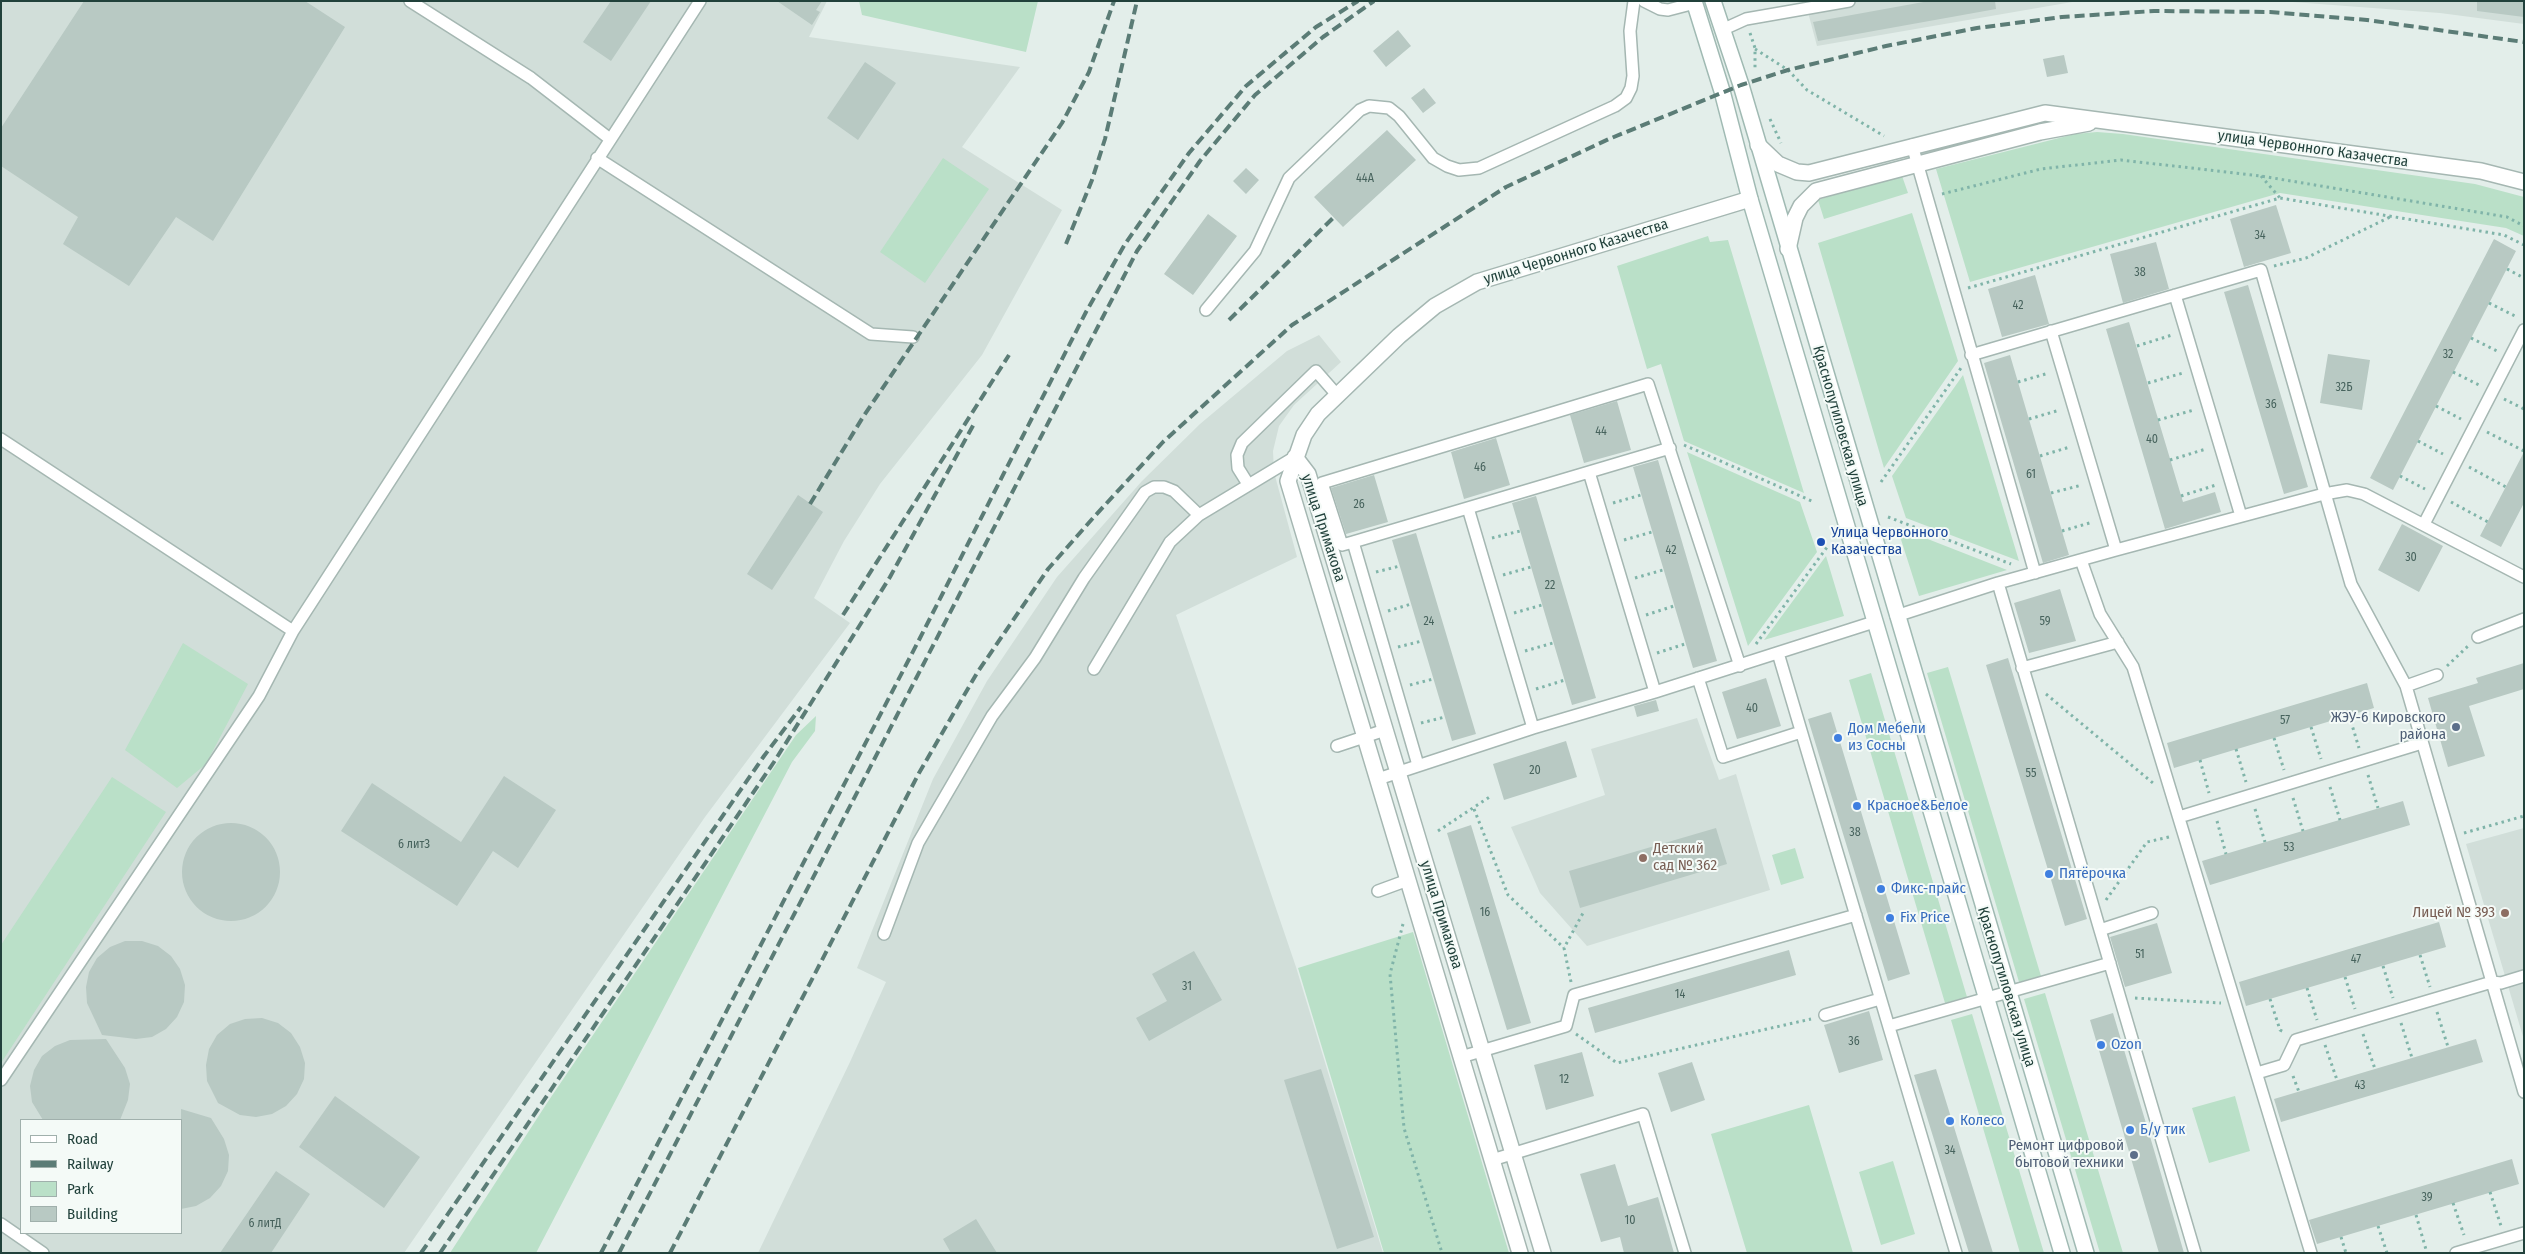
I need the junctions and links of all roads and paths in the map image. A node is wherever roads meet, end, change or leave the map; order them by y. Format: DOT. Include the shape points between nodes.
graph roads {
  1 [pos="410,1"];
  2 [pos="700,1"];
  3 [pos="1634,1"];
  4 [pos="1644,1"];
  5 [pos="1713,1"];
  6 [pos="1849,1"];
  7 [pos="1695,2"];
  8 [pos="1746,18"];
  9 [pos="1724,29"];
  10 [pos="1755,48"];
  11 [pos="1755,80"];
  12 [pos="1767,114"];
  13 [pos="2102,120"];
  14 [pos="610,139"];
  15 [pos="1912,145"];
  16 [pos="1758,146"];
  17 [pos="597,158"];
  18 [pos="1917,163"];
  19 [pos="1789,169"];
  20 [pos="2261,176"];
  21 [pos="2524,182"];
  22 [pos="1926,194"];
  23 [pos="2280,198"];
  24 [pos="1750,199"];
  25 [pos="2391,216"];
  26 [pos="2524,226"];
  27 [pos="2524,245"];
  28 [pos="1788,249"];
  29 [pos="2507,269"];
  30 [pos="2261,270"];
  31 [pos="2524,278"];
  32 [pos="1954,292"];
  33 [pos="2175,295"];
  34 [pos="2489,303"];
  35 [pos="1206,310"];
  36 [pos="2524,321"];
  37 [pos="2185,330"];
  38 [pos="2524,330"];
  39 [pos="2051,331"];
  40 [pos="913,336"];
  41 [pos="2136,346"];
  42 [pos="1971,355"];
  43 [pos="2197,368"];
  44 [pos="2062,369"];
  45 [pos="2018,382"];
  46 [pos="2148,383"];
  47 [pos="1337,395"];
  48 [pos="2073,406"];
  49 [pos="2208,406"];
  50 [pos="2029,418"];
  51 [pos="2158,420"];
  52 [pos="1,439"];
  53 [pos="2084,442"];
  54 [pos="2220,444"];
  55 [pos="1670,448"];
  56 [pos="2040,456"];
  57 [pos="1294,457"];
  58 [pos="2170,460"];
  59 [pos="1589,472"];
  60 [pos="2095,481"];
  61 [pos="2230,481"];
  62 [pos="1881,482"];
  63 [pos="1248,484"];
  64 [pos="2051,493"];
  65 [pos="2324,494"];
  66 [pos="1641,495"];
  67 [pos="2181,496"];
  68 [pos="1814,502"];
  69 [pos="1600,507"];
  70 [pos="1468,508"];
  71 [pos="1199,515"];
  72 [pos="2241,516"];
  73 [pos="1888,517"];
  74 [pos="2106,518"];
  75 [pos="2424,524"];
  76 [pos="1520,531"];
  77 [pos="2062,531"];
  78 [pos="1652,532"];
  79 [pos="1353,542"];
  80 [pos="1478,542"];
  81 [pos="1611,544"];
  82 [pos="1828,546"];
  83 [pos="2116,550"];
  84 [pos="2081,560"];
  85 [pos="1400,566"];
  86 [pos="1531,567"];
  87 [pos="1663,570"];
  88 [pos="2035,573"];
  89 [pos="1362,576"];
  90 [pos="2524,577"];
  91 [pos="1489,580"];
  92 [pos="1622,582"];
  93 [pos="1998,583"];
  94 [pos="1411,604"];
  95 [pos="1542,605"];
  96 [pos="1674,606"];
  97 [pos="1374,615"];
  98 [pos="1896,616"];
  99 [pos="1500,617"];
  100 [pos="1634,619"];
  101 [pos="2524,619"];
  102 [pos="1874,622"];
  103 [pos="293,630"];
  104 [pos="2478,637"];
  105 [pos="1422,641"];
  106 [pos="2118,642"];
  107 [pos="1554,643"];
  108 [pos="1685,644"];
  109 [pos="1384,650"];
  110 [pos="1778,654"];
  111 [pos="1512,655"];
  112 [pos="1645,657"];
  113 [pos="1740,666"];
  114 [pos="1094,669"];
  115 [pos="2024,672"];
  116 [pos="2437,675"];
  117 [pos="1698,678"];
  118 [pos="1433,679"];
  119 [pos="1565,680"];
  120 [pos="2406,686"];
  121 [pos="1396,689"];
  122 [pos="1655,692"];
  123 [pos="1522,693"];
  124 [pos="1445,717"];
  125 [pos="1407,727"];
  126 [pos="1533,728"];
  127 [pos="1385,730"];
  128 [pos="1801,732"];
  129 [pos="1365,736"];
  130 [pos="2422,743"];
  131 [pos="1337,746"];
  132 [pos="1418,765"];
  133 [pos="1398,772"];
  134 [pos="1378,779"];
  135 [pos="1491,796"];
  136 [pos="2174,801"];
  137 [pos="1474,809"];
  138 [pos="2524,816"];
  139 [pos="2179,817"];
  140 [pos="1438,831"];
  141 [pos="2184,833"];
  142 [pos="2460,835"];
  143 [pos="1408,880"];
  144 [pos="1378,892"];
  145 [pos="1583,913"];
  146 [pos="2152,913"];
  147 [pos="2095,914"];
  148 [pos="1856,915"];
  149 [pos="1403,923"];
  150 [pos="2100,930"];
  151 [pos="884,934"];
  152 [pos="1564,948"];
  153 [pos="2110,963"];
  154 [pos="2524,976"];
  155 [pos="2492,982"];
  156 [pos="2007,993"];
  157 [pos="1574,995"];
  158 [pos="2120,997"];
  159 [pos="1880,999"];
  160 [pos="1987,999"];
  161 [pos="2270,999"];
  162 [pos="2237,1004"];
  163 [pos="1824,1015"];
  164 [pos="1813,1018"];
  165 [pos="1889,1026"];
  166 [pos="1568,1028"];
  167 [pos="2296,1040"];
  168 [pos="1482,1051"];
  169 [pos="1461,1057"];
  170 [pos="2257,1073"];
  171 [pos="2,1079"];
  172 [pos="2524,1092"];
  173 [pos="1513,1154"];
  174 [pos="1492,1160"];
  175 [pos="2454,1203"];
  176 [pos="2416,1215"];
  177 [pos="1,1224"];
  178 [pos="2378,1226"];
  179 [pos="2524,1233"];
  180 [pos="2341,1237"];
  181 [pos="2468,1249"];
  182 [pos="43,1253"];
  183 [pos="1442,1253"];
  184 [pos="1520,1253"];
  185 [pos="1543,1253"];
  186 [pos="1685,1253"];
  187 [pos="1956,1253"];
  188 [pos="2062,1253"];
  189 [pos="2086,1253"];
  190 [pos="2195,1253"];
  191 [pos="2311,1253"];
  192 [pos="2346,1253"];
  193 [pos="2387,1253"];
  194 [pos="2427,1253"];
  195 [pos="2456,1253"];
  1 -- 14 [label="lane" via="531,78"];
  2 -- 14 [label="lane"];
  3 -- 35 [label="lane" via="1630,31 1632,88 1626,98 1615,106 1478,168 1459,170 1434,158 1400,116 1389,108 1369,106 1360,110 1289,178 1254,250"];
  4 -- 7 [label="lane" via="1668,10"];
  5 -- 9 [label="street, Краснопутиловская улица"];
  6 -- 8 [label="lane"];
  7 -- 24 [label="street, Краснопутиловская улица"];
  8 -- 9 [label="lane"];
  8 -- 10 [label="path"];
  9 -- 16 [label="street, Краснопутиловская улица"];
  10 -- 11 [label="path"];
  10 -- 15 [label="path" via="1788,70 1807,90 1846,115 1881,135"];
  12 -- 19 [label="path"];
  13 -- 15 [label="street, улица Червонного Казачества" via="2045,112"];
  13 -- 18 [label="street, улица Червонного Казачества"];
  13 -- 21 [label="street, улица Червонного Казачества" via="2481,172"];
  14 -- 17 [label="lane"];
  15 -- 18 [label="lane"];
  15 -- 19 [label="street, улица Червонного Казачества" via="1809,173"];
  16 -- 19 [label="street, улица Червонного Казачества" via="1778,164"];
  16 -- 28 [label="street, Краснопутиловская улица"];
  17 -- 40 [label="lane" via="871,334"];
  17 -- 103 [label="lane"];
  18 -- 22 [label="lane"];
  18 -- 28 [label="street, улица Червонного Казачества" via="1816,191 1801,206 1795,218"];
  20 -- 22 [label="path" via="2120,160 2041,169 1947,193"];
  20 -- 23 [label="path"];
  20 -- 26 [label="path" via="2507,217"];
  22 -- 32 [label="lane"];
  23 -- 25 [label="path"];
  23 -- 32 [label="path"];
  24 -- 47 [label="street, улица Червонного Казачества" via="1477,282 1435,306"];
  24 -- 102 [label="street, Краснопутиловская улица"];
  25 -- 27 [label="path" via="2504,235"];
  25 -- 30 [label="path" via="2306,258"];
  28 -- 98 [label="street, Краснопутиловская улица"];
  29 -- 31 [label="path"];
  30 -- 33 [label="lane"];
  30 -- 65 [label="lane"];
  32 -- 42 [label="lane"];
  33 -- 37 [label="lane"];
  33 -- 39 [label="lane"];
  34 -- 36 [label="path"];
  37 -- 41 [label="path"];
  37 -- 43 [label="lane"];
  38 -- 75 [label="lane"];
  39 -- 42 [label="lane"];
  39 -- 44 [label="lane"];
  42 -- 62 [label="path"];
  42 -- 88 [label="lane"];
  43 -- 46 [label="path"];
  43 -- 49 [label="lane"];
  44 -- 45 [label="path"];
  44 -- 48 [label="lane"];
  47 -- 57 [label="street, улица Червонного Казачества" via="1318,414"];
  47 -- 63 [label="lane" via="1316,371 1242,443 1237,455 1238,468"];
  48 -- 50 [label="path"];
  48 -- 53 [label="lane"];
  49 -- 51 [label="path"];
  49 -- 54 [label="lane"];
  52 -- 103 [label="lane"];
  53 -- 56 [label="path"];
  53 -- 60 [label="lane"];
  54 -- 58 [label="path"];
  54 -- 61 [label="lane"];
  55 -- 59 [label="lane"];
  55 -- 68 [label="path" via="1684,445"];
  55 -- 79 [label="lane" via="1648,384 1322,483 1342,545"];
  55 -- 113 [label="lane"];
  57 -- 63 [label="lane"];
  57 -- 127 [label="street, улица Примакова" via="1308,474"];
  57 -- 129 [label="street, улица Примакова" via="1288,481"];
  59 -- 69 [label="lane"];
  59 -- 70 [label="lane"];
  60 -- 64 [label="path"];
  60 -- 74 [label="lane"];
  61 -- 67 [label="path"];
  61 -- 72 [label="lane"];
  63 -- 71 [label="lane"];
  65 -- 72 [label="lane"];
  65 -- 75 [label="lane" via="2347,490 2364,494"];
  65 -- 120 [label="lane" via="2351,584"];
  66 -- 69 [label="path"];
  69 -- 81 [label="lane"];
  70 -- 79 [label="lane"];
  70 -- 80 [label="lane"];
  71 -- 114 [label="lane" via="1170,542"];
  71 -- 151 [label="lane" via="1174,491 1154,487 1145,492 1084,578 1035,658 992,716 918,843"];
  72 -- 83 [label="lane"];
  73 -- 88 [label="path"];
  74 -- 77 [label="path"];
  74 -- 83 [label="lane"];
  75 -- 90 [label="lane"];
  76 -- 80 [label="path"];
  78 -- 81 [label="path"];
  79 -- 89 [label="lane"];
  80 -- 91 [label="lane"];
  81 -- 92 [label="lane"];
  82 -- 113 [label="path"];
  83 -- 84 [label="lane"];
  84 -- 88 [label="lane"];
  84 -- 106 [label="lane" via="2100,614"];
  85 -- 89 [label="path"];
  86 -- 91 [label="path"];
  87 -- 92 [label="path"];
  88 -- 93 [label="lane"];
  89 -- 97 [label="lane"];
  91 -- 99 [label="lane"];
  92 -- 100 [label="lane"];
  93 -- 98 [label="lane"];
  93 -- 115 [label="lane"];
  94 -- 97 [label="path"];
  95 -- 99 [label="path"];
  96 -- 100 [label="path"];
  97 -- 109 [label="lane"];
  98 -- 156 [label="street, Краснопутиловская улица"];
  99 -- 111 [label="lane"];
  100 -- 112 [label="lane"];
  101 -- 104 [label="lane"];
  102 -- 110 [label="lane"];
  102 -- 160 [label="street, Краснопутиловская улица"];
  103 -- 171 [label="lane" via="259,696"];
  104 -- 116 [label="path"];
  105 -- 109 [label="path"];
  106 -- 115 [label="lane"];
  106 -- 136 [label="lane" via="2133,667"];
  107 -- 111 [label="path"];
  108 -- 112 [label="path"];
  109 -- 121 [label="lane"];
  110 -- 113 [label="lane"];
  110 -- 128 [label="lane"];
  111 -- 123 [label="lane"];
  112 -- 122 [label="lane"];
  113 -- 117 [label="lane"];
  115 -- 136 [label="path"];
  115 -- 147 [label="lane"];
  116 -- 120 [label="lane"];
  117 -- 122 [label="lane"];
  117 -- 128 [label="lane" via="1723,757"];
  118 -- 121 [label="path"];
  119 -- 123 [label="path"];
  120 -- 130 [label="lane"];
  121 -- 125 [label="lane"];
  122 -- 126 [label="lane"];
  123 -- 126 [label="lane"];
  124 -- 125 [label="path"];
  125 -- 132 [label="lane"];
  126 -- 132 [label="lane"];
  127 -- 129 [label="lane"];
  127 -- 133 [label="street, улица Примакова"];
  128 -- 148 [label="lane"];
  129 -- 131 [label="lane"];
  129 -- 134 [label="street, улица Примакова"];
  130 -- 139 [label="lane"];
  130 -- 155 [label="lane"];
  132 -- 133 [label="lane"];
  133 -- 134 [label="lane"];
  133 -- 168 [label="street, улица Примакова"];
  134 -- 143 [label="street, улица Примакова"];
  135 -- 137 [label="path"];
  136 -- 139 [label="lane"];
  137 -- 140 [label="path"];
  137 -- 152 [label="path" via="1508,895"];
  138 -- 142 [label="path"];
  139 -- 141 [label="lane"];
  141 -- 147 [label="path" via="2147,842"];
  141 -- 162 [label="lane"];
  143 -- 144 [label="lane"];
  143 -- 169 [label="street, улица Примакова"];
  145 -- 152 [label="path"];
  146 -- 150 [label="lane"];
  147 -- 150 [label="lane"];
  148 -- 157 [label="lane"];
  148 -- 159 [label="lane"];
  149 -- 183 [label="path" via="1390,974 1404,1128"];
  150 -- 153 [label="lane"];
  152 -- 157 [label="path"];
  153 -- 156 [label="lane"];
  153 -- 158 [label="lane"];
  154 -- 155 [label="lane" via="2501,983"];
  155 -- 167 [label="lane"];
  155 -- 172 [label="lane"];
  156 -- 160 [label="lane"];
  156 -- 189 [label="street, Краснопутиловская улица"];
  157 -- 168 [label="lane" via="1566,1026"];
  158 -- 162 [label="path"];
  158 -- 190 [label="lane"];
  159 -- 163 [label="lane"];
  159 -- 165 [label="lane"];
  160 -- 165 [label="lane"];
  160 -- 188 [label="street, Краснопутиловская улица"];
  161 -- 167 [label="path" via="2280,1030"];
  162 -- 170 [label="lane"];
  164 -- 166 [label="path" via="1617,1062"];
  165 -- 187 [label="lane"];
  167 -- 170 [label="lane" via="2284,1065"];
  168 -- 169 [label="lane"];
  168 -- 173 [label="street, улица Примакова"];
  169 -- 174 [label="street, улица Примакова"];
  170 -- 191 [label="lane"];
  173 -- 174 [label="lane"];
  173 -- 185 [label="street, улица Примакова"];
  173 -- 186 [label="lane" via="1643,1114"];
  174 -- 184 [label="street, улица Примакова"];
  175 -- 181 [label="path"];
  176 -- 194 [label="path"];
  177 -- 182 [label="lane"];
  178 -- 193 [label="path"];
  179 -- 181 [label="lane"];
  180 -- 192 [label="path"];
  181 -- 195 [label="lane"];
}
